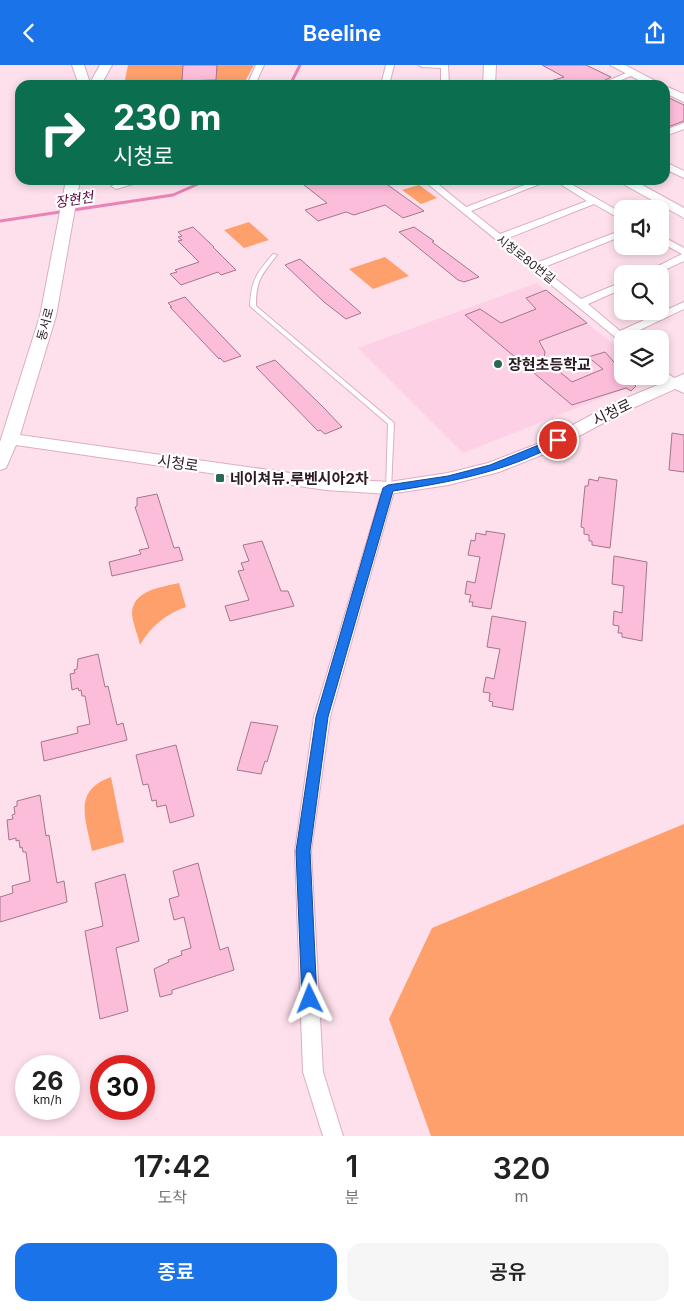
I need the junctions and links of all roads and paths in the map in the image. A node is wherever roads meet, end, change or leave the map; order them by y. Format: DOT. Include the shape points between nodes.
graph roads {
  1 [pos="78,65"];
  2 [pos="94,65"];
  3 [pos="106,65"];
  4 [pos="260,65"];
  5 [pos="390,65"];
  6 [pos="422,65"];
  7 [pos="490,65"];
  8 [pos="616,65"];
  9 [pos="445,66"];
  10 [pos="634,73"];
  11 [pos="83,80"];
  12 [pos="91,80"];
  13 [pos="98,80"];
  14 [pos="252,80"];
  15 [pos="387,80"];
  16 [pos="445,80"];
  17 [pos="489,80"];
  18 [pos="615,80"];
  19 [pos="647,80"];
  20 [pos="670,91"];
  21 [pos="684,98"];
  22 [pos="684,126"];
  23 [pos="670,131"];
  24 [pos="670,168"];
  25 [pos="684,175"];
  26 [pos="120,185"];
  27 [pos="437,185"];
  28 [pos="532,185"];
  29 [pos="567,185"];
  30 [pos="632,185"];
  31 [pos="116,186"];
  32 [pos="72,187"];
  33 [pos="594,201"];
  34 [pos="465,210"];
  35 [pos="614,212"];
  36 [pos="684,214"];
  37 [pos="614,236"];
  38 [pos="499,237"];
  39 [pos="669,243"];
  40 [pos="684,252"];
  41 [pos="275,255"];
  42 [pos="684,257"];
  43 [pos="667,265"];
  44 [pos="536,267"];
  45 [pos="614,289"];
  46 [pos="582,303"];
  47 [pos="684,305"];
  48 [pos="614,330"];
  49 [pos="636,330"];
  50 [pos="669,377"];
  51 [pos="681,385"];
  52 [pos="11,439"];
  53 [pos="0,464"];
  54 [pos="388,488"];
  55 [pos="333,1136"];
  1 -- 11 [label="street"];
  2 -- 12 [label="street"];
  3 -- 13 [label="street"];
  4 -- 14 [label="street"];
  5 -- 15 [label="street"];
  6 -- 9 [label="street"];
  7 -- 17 [label="street"];
  8 -- 10 [label="street"];
  9 -- 16 [label="street"];
  10 -- 18 [label="street"];
  10 -- 19 [label="street"];
  20 -- 21 [label="street"];
  22 -- 23 [label="street"];
  24 -- 25 [label="street"];
  26 -- 31 [label="street"];
  27 -- 34 [label="street, 시청로80번길"];
  28 -- 34 [label="street"];
  29 -- 33 [label="street"];
  30 -- 36 [label="street"];
  32 -- 52 [label="street, 동서로" via="48,316"];
  33 -- 35 [label="street"];
  33 -- 38 [label="street"];
  34 -- 38 [label="street, 시청로80번길"];
  37 -- 44 [label="street"];
  38 -- 44 [label="street, 시청로80번길"];
  39 -- 40 [label="street"];
  41 -- 54 [label="lane" via="253,286 253,306 390,423"];
  42 -- 43 [label="street"];
  44 -- 46 [label="street, 시청로80번길"];
  45 -- 46 [label="street"];
  46 -- 48 [label="street, 시청로80번길"];
  47 -- 49 [label="street"];
  50 -- 51 [label="street"];
  51 -- 54 [label="street, 시청로" via="618,408 543,448 493,468"];
  52 -- 53 [label="street, 동서로"];
  52 -- 54 [label="street, 시청로" via="326,484"];
  54 -- 55 [label="street" via="322,717 303,851 313,1072"];
}
